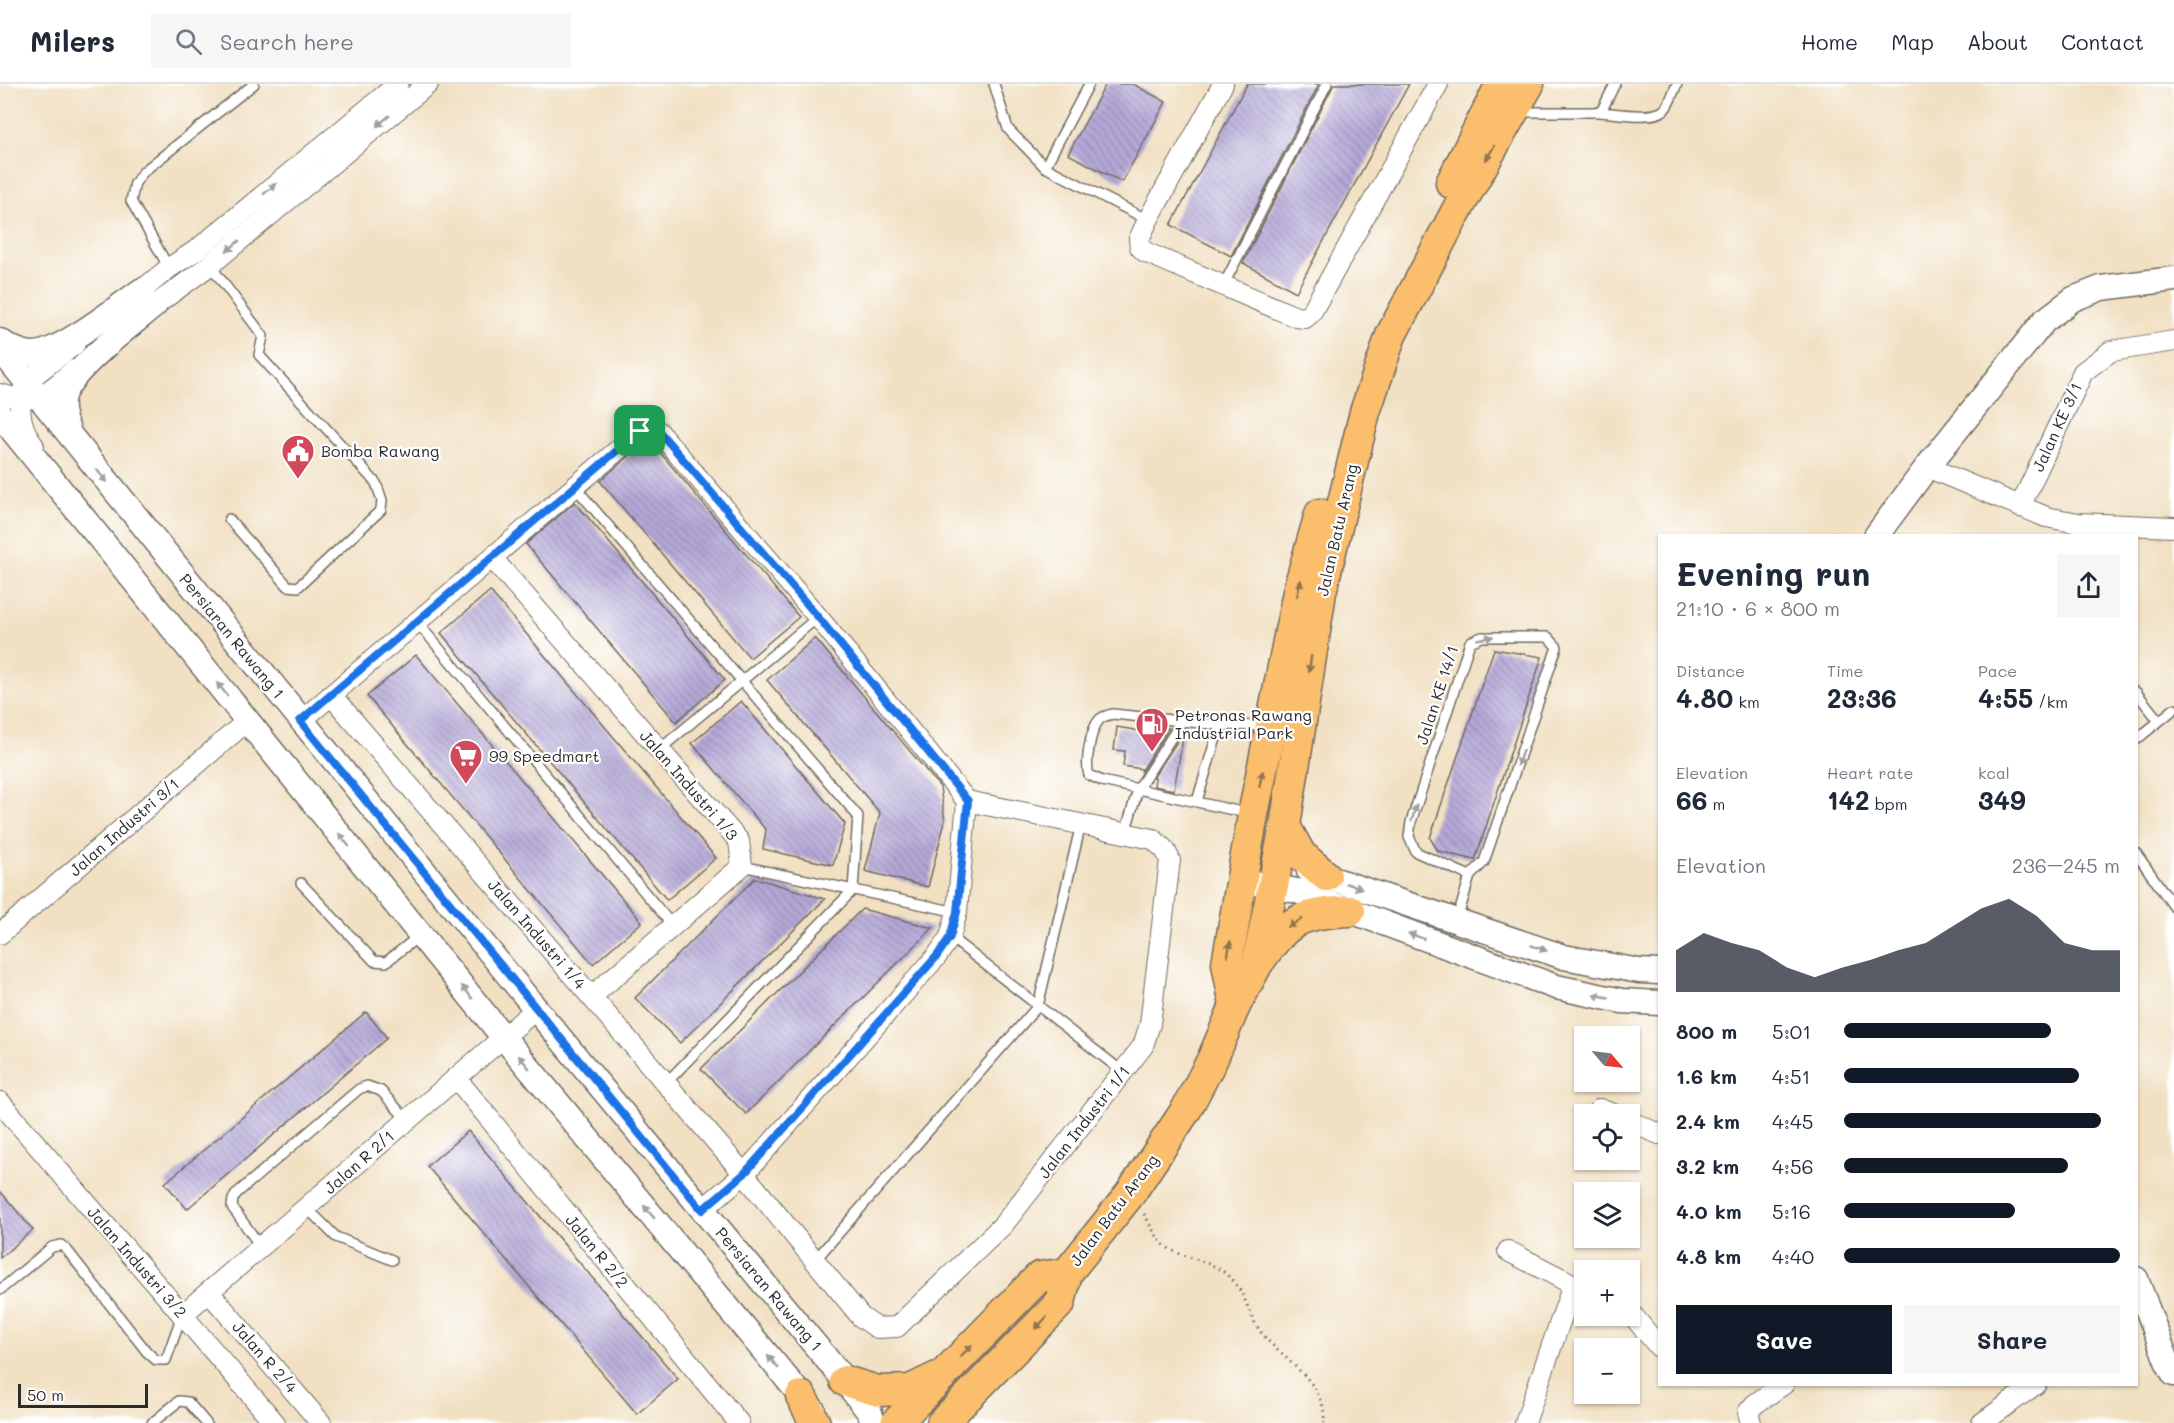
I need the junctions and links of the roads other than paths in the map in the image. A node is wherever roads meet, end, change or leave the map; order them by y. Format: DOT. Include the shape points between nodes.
graph roads {
  1 [pos="254,84"];
  2 [pos="398,84"];
  3 [pos="428,84"];
  4 [pos="994,84"];
  5 [pos="1089,84"];
  6 [pos="1223,84"];
  7 [pos="1327,84"];
  8 [pos="1438,84"];
  9 [pos="1501,84"];
  10 [pos="1529,84"];
  11 [pos="1614,84"];
  12 [pos="1677,84"];
  13 [pos="1513,112"];
  14 [pos="1601,112"];
  15 [pos="1045,166"];
  16 [pos="1148,220"];
  17 [pos="198,249"];
  18 [pos="210,265"];
  19 [pos="169,268"];
  20 [pos="2174,279"];
  21 [pos="1223,286"];
  22 [pos="149,298"];
  23 [pos="0,341"];
  24 [pos="2174,341"];
  25 [pos="0,350"];
  26 [pos="30,393"];
  27 [pos="0,394"];
  28 [pos="0,415"];
  29 [pos="73,440"];
  30 [pos="1927,467"];
  31 [pos="575,487"];
  32 [pos="2020,507"];
  33 [pos="229,519"];
  34 [pos="2174,527"];
  35 [pos="1877,534"];
  36 [pos="104,543"];
  37 [pos="492,558"];
  38 [pos="818,617"];
  39 [pos="417,622"];
  40 [pos="742,680"];
  41 [pos="331,695"];
  42 [pos="2138,695"];
  43 [pos="2174,709"];
  44 [pos="247,721"];
  45 [pos="300,721"];
  46 [pos="1182,721"];
  47 [pos="2159,721"];
  48 [pos="1220,724"];
  49 [pos="1272,726"];
  50 [pos="2138,738"];
  51 [pos="659,750"];
  52 [pos="1138,789"];
  53 [pos="968,801"];
  54 [pos="1197,801"];
  55 [pos="1253,815"];
  56 [pos="1081,824"];
  57 [pos="1285,825"];
  58 [pos="1125,833"];
  59 [pos="2138,856"];
  60 [pos="742,866"];
  61 [pos="1244,869"];
  62 [pos="1276,875"];
  63 [pos="1326,876"];
  64 [pos="1470,876"];
  65 [pos="301,883"];
  66 [pos="853,890"];
  67 [pos="2174,907"];
  68 [pos="1350,911"];
  69 [pos="957,912"];
  70 [pos="1457,921"];
  71 [pos="673,926"];
  72 [pos="0,934"];
  73 [pos="420,934"];
  74 [pos="950,937"];
  75 [pos="1257,965"];
  76 [pos="1658,972"];
  77 [pos="591,997"];
  78 [pos="1658,1003"];
  79 [pos="1038,1006"];
  80 [pos="1235,1006"];
  81 [pos="536,1010"];
  82 [pos="504,1038"];
  83 [pos="1123,1072"];
  84 [pos="456,1078"];
  85 [pos="666,1083"];
  86 [pos="0,1102"];
  87 [pos="408,1120"];
  88 [pos="1640,1126"];
  89 [pos="1658,1134"];
  90 [pos="744,1174"];
  91 [pos="307,1208"];
  92 [pos="702,1210"];
  93 [pos="261,1247"];
  94 [pos="1508,1251"];
  95 [pos="392,1260"];
  96 [pos="815,1260"];
  97 [pos="1067,1273"];
  98 [pos="1574,1282"];
  99 [pos="2138,1284"];
  100 [pos="0,1290"];
  101 [pos="209,1292"];
  102 [pos="1574,1292"];
  103 [pos="182,1315"];
  104 [pos="1640,1324"];
  105 [pos="1658,1346"];
  106 [pos="2174,1374"];
  107 [pos="942,1375"];
  108 [pos="845,1381"];
  109 [pos="1781,1386"];
  110 [pos="2033,1386"];
  111 [pos="801,1395"];
  112 [pos="1749,1418"];
  113 [pos="152,1423"];
  114 [pos="206,1423"];
  115 [pos="275,1423"];
  116 [pos="321,1423"];
  117 [pos="738,1423"];
  118 [pos="815,1423"];
  119 [pos="824,1423"];
  120 [pos="873,1423"];
  121 [pos="896,1423"];
  122 [pos="942,1423"];
  123 [pos="1525,1423"];
  124 [pos="1982,1423"];
  1 -- 19 [label="lane" via="144,171 135,183 131,201"];
  17 -- 2 [label="street, one-way"];
  3 -- 18 [label="street, one-way"];
  4 -- 15 [label="lane" via="1008,129"];
  5 -- 15 [label="lane"];
  6 -- 16 [label="street"];
  7 -- 21 [label="lane"];
  8 -- 21 [label="street" via="1311,313 1305,318 1296,317"];
  49 -- 9 [label="main road, Jalan Batu Arang, one-way" via="1299,587 1378,332"];
  10 -- 13 [label="main road, Jalan Batu Arang"];
  11 -- 14 [label="lane"];
  12 -- 14 [label="lane" via="1665,109 1658,114"];
  13 -- 14 [label="lane"];
  13 -- 57 [label="main road, Jalan Batu Arang, one-way" via="1391,335 1365,412 1321,592"];
  15 -- 16 [label="lane"];
  16 -- 21 [label="street" via="1140,239 1145,252"];
  17 -- 18 [label="lane"];
  17 -- 19 [label="street"];
  18 -- 22 [label="street"];
  18 -- 33 [label="lane" via="263,336 259,355 376,483 382,500 381,510 298,587 288,586"];
  19 -- 22 [label="street"];
  20 -- 30 [label="street" via="2101,288 2073,298 2044,321"];
  22 -- 23 [label="street" via="48,351 27,353"];
  22 -- 26 [label="street"];
  22 -- 29 [label="street" via="63,394 63,415"];
  24 -- 32 [label="street, Jalan KE 3/1" via="2111,351 2083,372"];
  25 -- 26 [label="street, Persiaran Rawang 1"];
  26 -- 27 [label="street"];
  26 -- 29 [label="street, Persiaran Rawang 1"];
  26 -- 36 [label="street" via="20,411 25,434"];
  28 -- 36 [label="street"];
  29 -- 45 [label="street, Persiaran Rawang 1, one-way"];
  30 -- 32 [label="street"];
  30 -- 35 [label="street"];
  31 -- 37 [label="street"];
  31 -- 38 [label="street" via="640,431 658,430"];
  31 -- 40 [label="lane"];
  32 -- 34 [label="street" via="2046,518 2078,523"];
  44 -- 36 [label="street, one-way"];
  37 -- 39 [label="street"];
  37 -- 51 [label="street, Jalan Industri 1/3"];
  38 -- 40 [label="lane"];
  38 -- 53 [label="street"];
  39 -- 41 [label="street"];
  39 -- 71 [label="lane"];
  40 -- 51 [label="lane"];
  40 -- 66 [label="lane" via="858,816"];
  41 -- 45 [label="street"];
  41 -- 77 [label="street, Jalan Industri 1/4"];
  42 -- 47 [label="lane"];
  43 -- 47 [label="lane"];
  44 -- 72 [label="street, Jalan Industri 3/1"];
  73 -- 44 [label="street, one-way"];
  45 -- 81 [label="street, Persiaran Rawang 1"];
  46 -- 48 [label="lane"];
  46 -- 52 [label="lane"];
  46 -- 52 [label="lane" via="1113,714 1102,717 1095,726 1086,766 1089,775"];
  47 -- 50 [label="lane"];
  48 -- 49 [label="lane"];
  48 -- 54 [label="lane"];
  55 -- 49 [label="main road, Jalan Batu Arang, one-way"];
  51 -- 60 [label="street, Jalan Industri 1/3" via="739,841"];
  52 -- 54 [label="lane"];
  52 -- 58 [label="lane"];
  53 -- 56 [label="street, Jalan Industri 1/1"];
  53 -- 69 [label="street"];
  54 -- 55 [label="lane"];
  55 -- 61 [label="main road, Jalan Batu Arang"];
  56 -- 58 [label="street, Jalan Industri 1/1"];
  56 -- 79 [label="lane"];
  57 -- 62 [label="main road, Jalan Batu Arang"];
  57 -- 63 [label="main road" via="1301,855"];
  58 -- 83 [label="street, Jalan Industri 1/1" via="1153,839 1170,860 1150,1023 1143,1046"];
  59 -- 67 [label="lane"];
  60 -- 66 [label="lane"];
  60 -- 71 [label="street"];
  61 -- 62 [label="street"];
  80 -- 61 [label="main road, Jalan Batu Arang, one-way" via="1227,963"];
  62 -- 63 [label="street"];
  62 -- 68 [label="street" via="1296,891"];
  62 -- 75 [label="main road, Jalan Batu Arang"];
  63 -- 70 [label="street, one-way"];
  64 -- 64 [label="lane, Jalan KE 14/1, one-way" via="1416,852 1408,837 1411,822 1470,642 1482,637 1548,637 1557,647 1484,862"];
  64 -- 70 [label="lane, Jalan KE 14/1"];
  65 -- 73 [label="lane" via="374,961 386,962"];
  66 -- 69 [label="lane"];
  66 -- 85 [label="lane"];
  68 -- 75 [label="main road, one-way" via="1317,913 1298,921 1280,933"];
  78 -- 68 [label="street, one-way" via="1622,1001 1556,987"];
  69 -- 74 [label="street"];
  70 -- 76 [label="street, one-way" via="1564,957"];
  71 -- 77 [label="street"];
  82 -- 73 [label="street, one-way"];
  74 -- 79 [label="lane"];
  74 -- 90 [label="street"];
  75 -- 80 [label="main road, Jalan Batu Arang"];
  77 -- 85 [label="street, Jalan Industri 1/4"];
  79 -- 83 [label="lane"];
  79 -- 96 [label="lane"];
  80 -- 97 [label="main road, Jalan Batu Arang" via="1186,1110 1130,1194"];
  81 -- 82 [label="street, Jalan R 2/1"];
  81 -- 92 [label="street, Persiaran Rawang 1"];
  82 -- 84 [label="street, Jalan R 2/1"];
  111 -- 82 [label="street, one-way"];
  83 -- 96 [label="street, Jalan Industri 1/1" via="1003,1225 897,1327 877,1328 861,1317"];
  84 -- 87 [label="street, Jalan R 2/1"];
  84 -- 117 [label="street, Jalan R 2/2"];
  85 -- 90 [label="street, Jalan Industri 1/4"];
  86 -- 103 [label="street, Jalan Industri 3/2"];
  87 -- 91 [label="street, Jalan R 2/1"];
  87 -- 93 [label="lane" via="381,1091 367,1086 359,1089 237,1193 232,1207"];
  88 -- 89 [label="street"];
  90 -- 92 [label="street"];
  90 -- 96 [label="street, Jalan Industri 1/1"];
  91 -- 93 [label="street, Jalan R 2/1"];
  91 -- 95 [label="lane" via="336,1237"];
  92 -- 108 [label="street, Persiaran Rawang 1"];
  93 -- 101 [label="street, Jalan R 2/1"];
  94 -- 98 [label="street"];
  107 -- 97 [label="main road, Jalan Batu Arang, one-way" via="1039,1277"];
  97 -- 122 [label="main road, one-way" via="1060,1303"];
  99 -- 106 [label="street"];
  100 -- 103 [label="lane" via="52,1247 61,1245 156,1360 166,1360"];
  101 -- 103 [label="street, Jalan R 2/1"];
  101 -- 116 [label="street, Jalan R 2/4"];
  102 -- 123 [label="street" via="1569,1296"];
  103 -- 115 [label="street, Jalan Industri 3/2"];
  104 -- 105 [label="street"];
  107 -- 108 [label="main road" via="910,1390 878,1390"];
  107 -- 121 [label="main road, Jalan Batu Arang"];
  108 -- 120 [label="street, Persiaran Rawang 1" via="870,1413"];
  109 -- 112 [label="street" via="1755,1404"];
  110 -- 124 [label="street"];
  111 -- 118 [label="main road"];
  111 -- 119 [label="street"];
  113 -- 114 [label="lane" via="179,1401 188,1402"];
}
